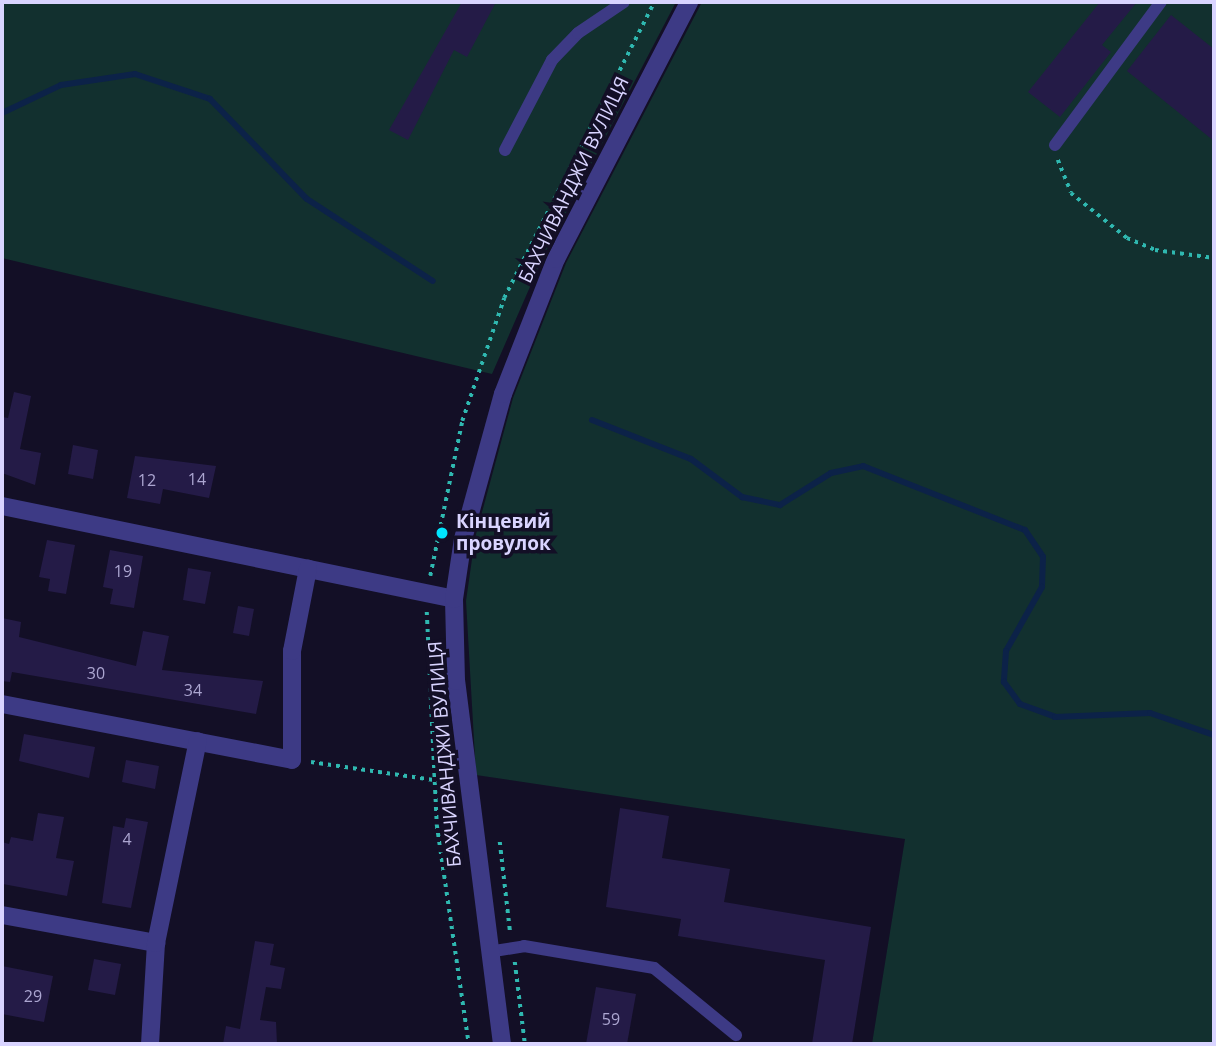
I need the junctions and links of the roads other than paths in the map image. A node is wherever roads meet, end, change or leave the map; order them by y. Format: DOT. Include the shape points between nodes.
graph roads {
  1 [pos="624,2"];
  2 [pos="689,2"];
  3 [pos="1161,2"];
  4 [pos="1055,145"];
  5 [pos="505,150"];
  6 [pos="2,506"];
  7 [pos="309,569"];
  8 [pos="454,599"];
  9 [pos="2,704"];
  10 [pos="198,741"];
  11 [pos="2,915"];
  12 [pos="156,943"];
  13 [pos="488,952"];
  14 [pos="736,1035"];
  15 [pos="150,1044"];
  16 [pos="502,1044"];
  1 -- 5 [label="lane" via="578,33 552,60"];
  2 -- 8 [label="street, БАХЧИВАНДЖИ ВУЛИЦЯ" via="546,283 503,394 464,536"];
  3 -- 4 [label="lane"];
  6 -- 7 [label="street"];
  7 -- 8 [label="street"];
  7 -- 10 [label="street" via="292,651 292,760"];
  8 -- 13 [label="street, БАХЧИВАНДЖИ ВУЛИЦЯ" via="458,706"];
  9 -- 10 [label="street"];
  10 -- 12 [label="street"];
  11 -- 12 [label="street"];
  12 -- 15 [label="street"];
  13 -- 14 [label="lane" via="524,946 654,968"];
  13 -- 16 [label="street, БАХЧИВАНДЖИ ВУЛИЦЯ"];
}
